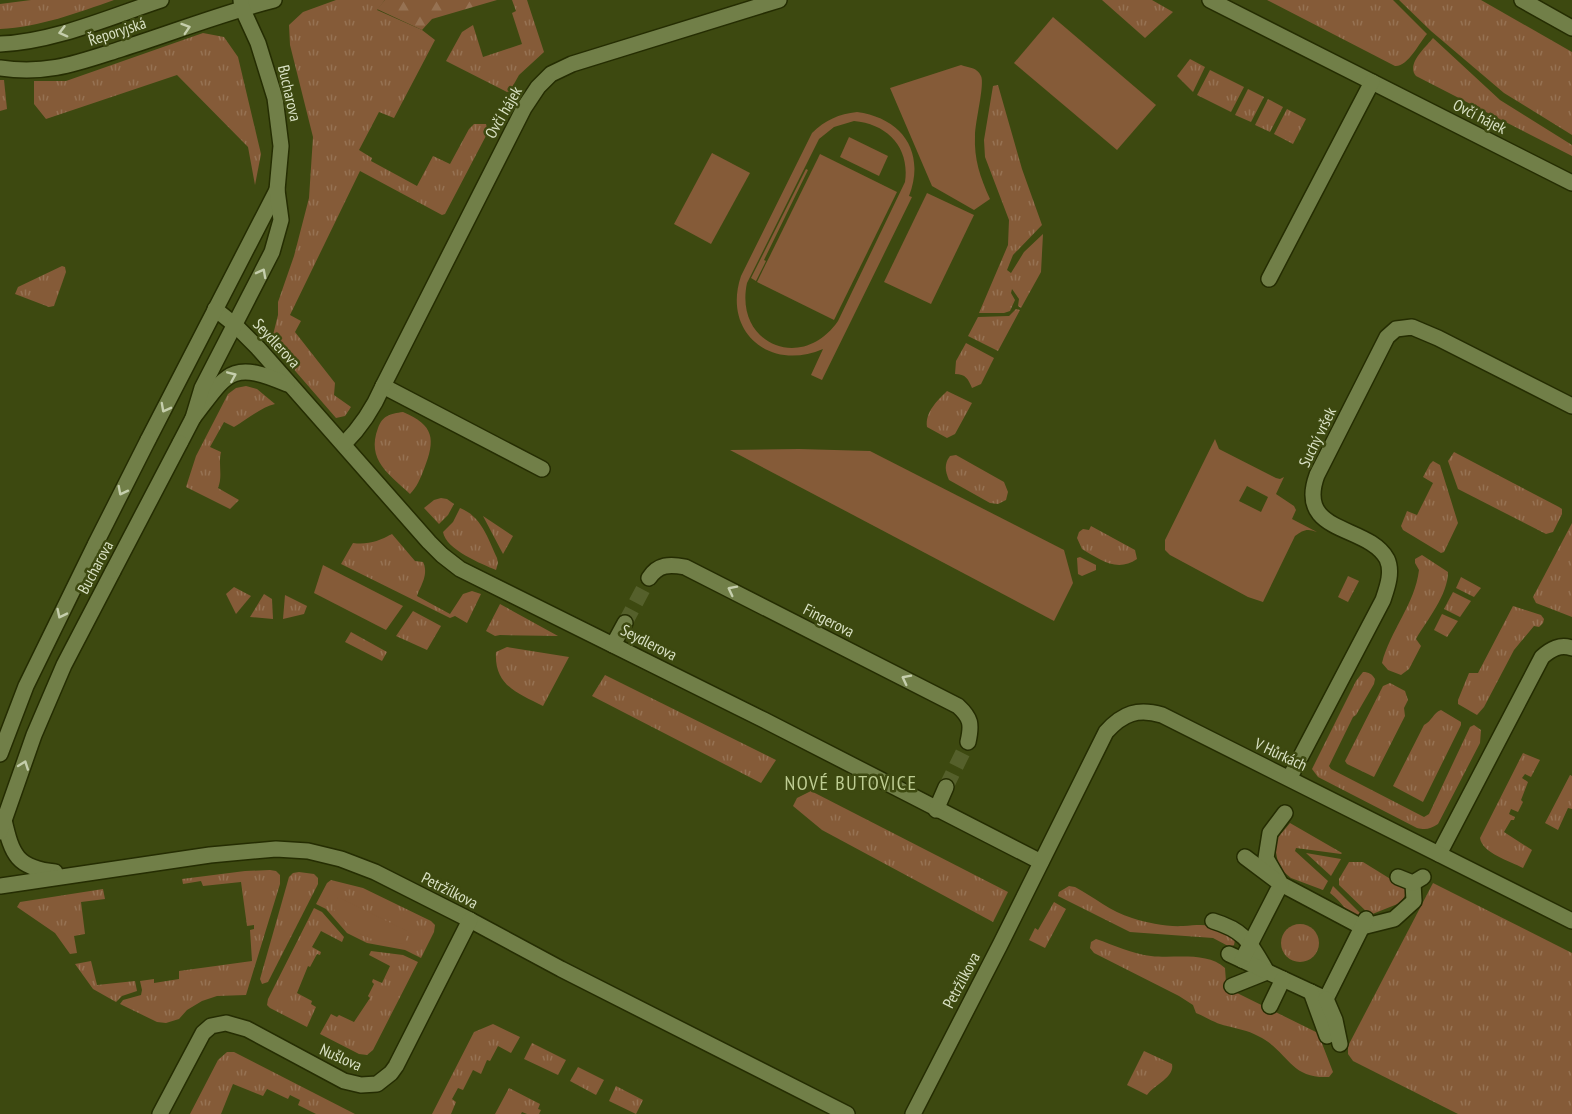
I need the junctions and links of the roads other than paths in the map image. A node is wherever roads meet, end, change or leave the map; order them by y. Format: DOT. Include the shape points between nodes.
graph roads {
  1 [pos="161,0"];
  2 [pos="274,0"];
  3 [pos="779,0"];
  4 [pos="1210,0"];
  5 [pos="1522,0"];
  6 [pos="238,3"];
  7 [pos="1572,28"];
  8 [pos="0,44"];
  9 [pos="0,68"];
  10 [pos="1372,82"];
  11 [pos="1572,183"];
  12 [pos="277,189"];
  13 [pos="1269,279"];
  14 [pos="215,309"];
  15 [pos="235,325"];
  16 [pos="383,386"];
  17 [pos="293,387"];
  18 [pos="1572,406"];
  19 [pos="193,418"];
  20 [pos="344,444"];
  21 [pos="542,469"];
  22 [pos="648,578"];
  23 [pos="625,622"];
  24 [pos="613,645"];
  25 [pos="1572,648"];
  26 [pos="968,742"];
  27 [pos="0,754"];
  28 [pos="1290,777"];
  29 [pos="946,787"];
  30 [pos="936,810"];
  31 [pos="1285,812"];
  32 [pos="2,826"];
  33 [pos="1439,854"];
  34 [pos="1245,856"];
  35 [pos="1041,862"];
  36 [pos="79,874"];
  37 [pos="1398,877"];
  38 [pos="1281,884"];
  39 [pos="0,886"];
  40 [pos="470,920"];
  41 [pos="1213,921"];
  42 [pos="1365,921"];
  43 [pos="1572,921"];
  44 [pos="1250,943"];
  45 [pos="1267,972"];
  46 [pos="1283,979"];
  47 [pos="1232,986"];
  48 [pos="1311,992"];
  49 [pos="1326,999"];
  50 [pos="1270,1006"];
  51 [pos="160,1114"];
  52 [pos="847,1114"];
  53 [pos="913,1114"];
  1 -- 8 [label="street, Řeporyjská, one-way" via="69,30"];
  2 -- 6 [label="street, Řeporyjská"];
  3 -- 16 [label="street, Ovčí hájek" via="572,64 551,74 538,87 512,131"];
  4 -- 10 [label="street, Ovčí hájek"];
  5 -- 7 [label="street"];
  9 -- 6 [label="street, Řeporyjská, one-way" via="25,72 63,67"];
  6 -- 12 [label="street, Bucharova" via="258,43 275,98 281,146"];
  10 -- 11 [label="street, Ovčí hájek"];
  10 -- 13 [label="street"];
  12 -- 14 [label="street, Bucharova"];
  15 -- 12 [label="street, Bucharova, one-way" via="272,252 280,220"];
  14 -- 15 [label="street"];
  14 -- 27 [label="street, Bucharova, one-way, bridge" via="26,686"];
  15 -- 17 [label="street, Seydlerova"];
  15 -- 19 [label="street, Bucharova" via="202,388"];
  16 -- 20 [label="street, Ovčí hájek" via="367,419"];
  16 -- 21 [label="street"];
  19 -- 17 [label="street, Seydlerova, one-way" via="222,380 237,373 262,373"];
  17 -- 20 [label="street, Seydlerova"];
  18 -- 28 [label="street, Suchý vršek" via="1412,327 1396,329 1387,337 1317,475 1312,493 1315,507 1323,517 1371,544 1386,559 1387,589"];
  32 -- 19 [label="street, Bucharova, one-way, bridge" via="34,735 64,666"];
  20 -- 24 [label="street, Seydlerova" via="442,555 460,569"];
  26 -- 22 [label="street, Fingerova, one-way" via="972,727 967,714 937,695 685,567 658,567"];
  23 -- 24 [label="street"];
  24 -- 30 [label="street, Seydlerova"];
  25 -- 33 [label="street" via="1561,646 1542,657"];
  28 -- 33 [label="street, V Hůrkách"];
  28 -- 35 [label="street, V Hůrkách" via="1162,715 1130,712 1106,732"];
  29 -- 30 [label="street"];
  30 -- 35 [label="street, Seydlerova"];
  31 -- 38 [label="street" via="1270,833 1266,858"];
  32 -- 36 [label="street" via="10,846 24,862 38,870"];
  33 -- 43 [label="street, V Hůrkách"];
  34 -- 38 [label="street"];
  35 -- 53 [label="street, Petržílkova"];
  36 -- 39 [label="street, Petržílkova"];
  36 -- 40 [label="street, Petržílkova" via="219,854 276,849 308,851 375,872"];
  37 -- 42 [label="street" via="1418,880 1414,901 1394,919"];
  38 -- 42 [label="street" via="1324,898"];
  38 -- 44 [label="street"];
  40 -- 51 [label="street, Nušlova" via="396,1066 383,1080 370,1086 344,1081 247,1029 225,1023 211,1026 203,1033"];
  40 -- 52 [label="street, Petržílkova"];
  41 -- 44 [label="street" via="1231,927"];
  42 -- 49 [label="street"];
  44 -- 45 [label="street"];
  44 -- 45 [label="street" via="1235,957"];
  45 -- 46 [label="street"];
  45 -- 47 [label="street"];
  46 -- 48 [label="street"];
  46 -- 50 [label="street"];
  48 -- 49 [label="street"];
  48 -- 49 [label="street" via="1333,1040 1335,1020"];
}
